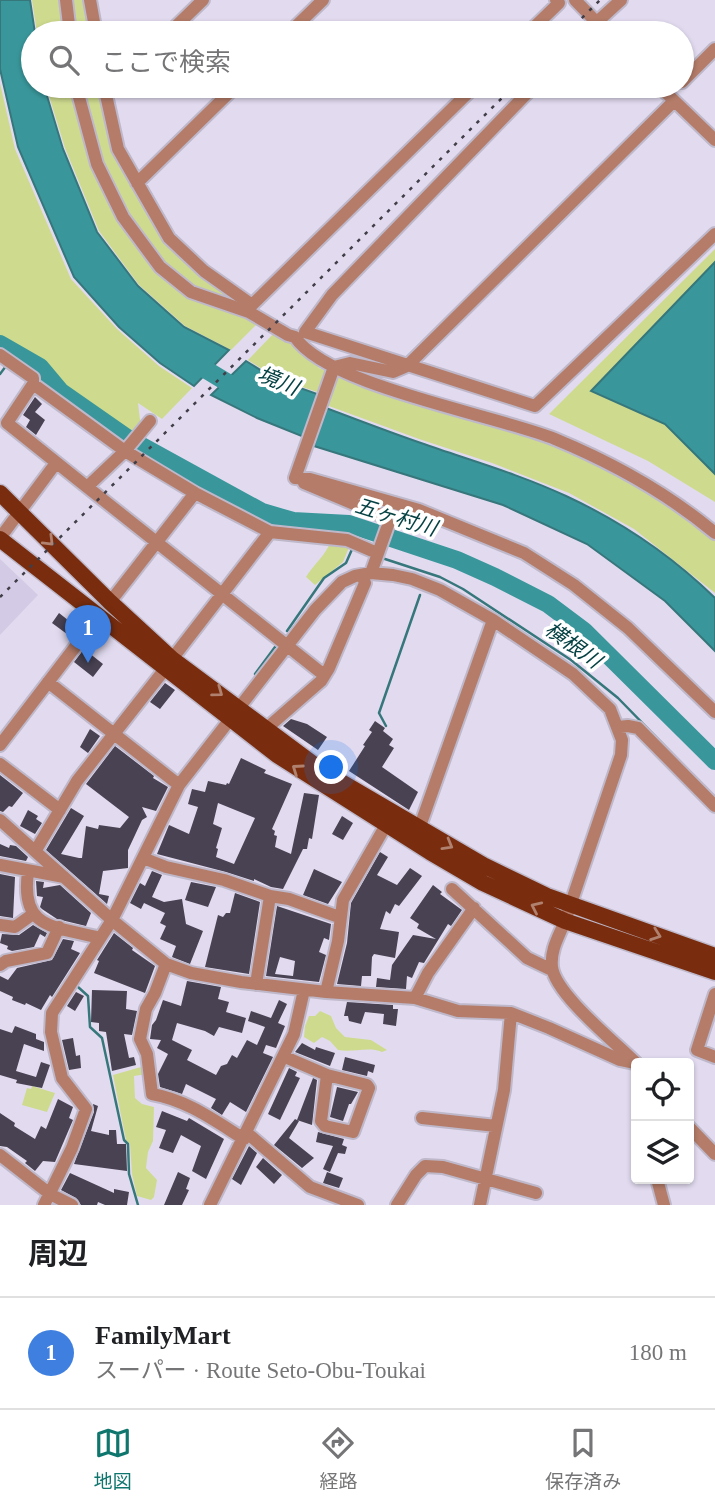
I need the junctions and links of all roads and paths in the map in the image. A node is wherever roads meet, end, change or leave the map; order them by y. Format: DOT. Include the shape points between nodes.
graph roads {
  1 [pos="66,0"];
  2 [pos="90,0"];
  3 [pos="202,0"];
  4 [pos="323,0"];
  5 [pos="575,0"];
  6 [pos="621,0"];
  7 [pos="559,1"];
  8 [pos="69,21"];
  9 [pos="94,21"];
  10 [pos="181,21"];
  11 [pos="301,21"];
  12 [pos="540,21"];
  13 [pos="595,21"];
  14 [pos="597,21"];
  15 [pos="715,49"];
  16 [pos="694,70"];
  17 [pos="79,98"];
  18 [pos="107,98"];
  19 [pos="224,98"];
  20 [pos="463,98"];
  21 [pos="522,98"];
  22 [pos="665,98"];
  23 [pos="680,98"];
  24 [pos="715,140"];
  25 [pos="137,183"];
  26 [pos="715,234"];
  27 [pos="250,308"];
  28 [pos="300,334"];
  29 [pos="0,355"];
  30 [pos="407,366"];
  31 [pos="334,367"];
  32 [pos="33,384"];
  33 [pos="150,421"];
  34 [pos="3,428"];
  35 [pos="125,451"];
  36 [pos="57,463"];
  37 [pos="295,478"];
  38 [pos="87,487"];
  39 [pos="0,493"];
  40 [pos="195,493"];
  41 [pos="19,513"];
  42 [pos="0,528"];
  43 [pos="270,532"];
  44 [pos="715,533"];
  45 [pos="0,537"];
  46 [pos="155,543"];
  47 [pos="378,551"];
  48 [pos="366,574"];
  49 [pos="222,593"];
  50 [pos="110,602"];
  51 [pos="98,617"];
  52 [pos="493,620"];
  53 [pos="287,646"];
  54 [pos="168,664"];
  55 [pos="324,676"];
  56 [pos="48,682"];
  57 [pos="715,712"];
  58 [pos="235,714"];
  59 [pos="618,727"];
  60 [pos="267,728"];
  61 [pos="114,733"];
  62 [pos="0,745"];
  63 [pos="0,764"];
  64 [pos="179,785"];
  65 [pos="715,806"];
  66 [pos="60,810"];
  67 [pos="0,820"];
  68 [pos="386,825"];
  69 [pos="419,829"];
  70 [pos="36,850"];
  71 [pos="143,858"];
  72 [pos="0,865"];
  73 [pos="28,872"];
  74 [pos="65,877"];
  75 [pos="452,889"];
  76 [pos="270,896"];
  77 [pos="570,904"];
  78 [pos="474,908"];
  79 [pos="33,915"];
  80 [pos="339,917"];
  81 [pos="111,920"];
  82 [pos="565,921"];
  83 [pos="0,925"];
  84 [pos="59,927"];
  85 [pos="100,939"];
  86 [pos="715,957"];
  87 [pos="166,964"];
  88 [pos="0,965"];
  89 [pos="552,970"];
  90 [pos="715,972"];
  91 [pos="256,984"];
  92 [pos="303,990"];
  93 [pos="326,992"];
  94 [pos="715,994"];
  95 [pos="415,998"];
  96 [pos="511,1013"];
  97 [pos="285,1057"];
  98 [pos="715,1057"];
  99 [pos="631,1058"];
  100 [pos="631,1062"];
  101 [pos="327,1075"];
  102 [pos="422,1118"];
  103 [pos="496,1126"];
  104 [pos="694,1132"];
  105 [pos="246,1136"];
  106 [pos="715,1154"];
  107 [pos="0,1155"];
  108 [pos="485,1180"];
  109 [pos="658,1184"];
  110 [pos="536,1193"];
  111 [pos="47,1199"];
  112 [pos="72,1205"];
  113 [pos="210,1205"];
  114 [pos="358,1205"];
  115 [pos="397,1205"];
  116 [pos="480,1205"];
  117 [pos="664,1205"];
  1 -- 8 [label="street"];
  2 -- 9 [label="street"];
  3 -- 10 [label="street"];
  4 -- 11 [label="street"];
  5 -- 13 [label="street"];
  6 -- 14 [label="street"];
  7 -- 12 [label="street"];
  15 -- 16 [label="street"];
  17 -- 27 [label="street" via="97,164 123,217 160,267 191,292"];
  18 -- 25 [label="street" via="118,149"];
  19 -- 25 [label="street"];
  20 -- 27 [label="street"];
  21 -- 28 [label="street"];
  22 -- 30 [label="street"];
  23 -- 24 [label="street"];
  25 -- 27 [label="street" via="170,238"];
  26 -- 30 [label="street" via="535,406"];
  27 -- 28 [label="street" via="288,335"];
  28 -- 30 [label="street"];
  28 -- 31 [label="street" via="300,346"];
  29 -- 32 [label="street" via="33,378"];
  30 -- 31 [label="street" via="393,373 350,363"];
  31 -- 37 [label="street"];
  31 -- 44 [label="street" via="552,438 620,468 683,506"];
  32 -- 34 [label="street"];
  32 -- 35 [label="street"];
  33 -- 35 [label="street"];
  34 -- 36 [label="street"];
  35 -- 38 [label="street"];
  35 -- 40 [label="street"];
  36 -- 38 [label="street"];
  36 -- 41 [label="street"];
  37 -- 47 [label="street" via="385,517 388,525"];
  37 -- 57 [label="street" via="419,510 524,553 628,628"];
  38 -- 46 [label="street"];
  39 -- 41 [label="main road"];
  40 -- 43 [label="street"];
  40 -- 46 [label="street"];
  41 -- 45 [label="street"];
  41 -- 50 [label="main road, one-way"];
  42 -- 45 [label="main road"];
  43 -- 47 [label="street" via="347,540"];
  43 -- 49 [label="street"];
  45 -- 51 [label="main road"];
  46 -- 49 [label="street"];
  46 -- 50 [label="street"];
  47 -- 48 [label="street"];
  48 -- 52 [label="street" via="424,583"];
  48 -- 53 [label="street" via="342,582"];
  48 -- 55 [label="street"];
  49 -- 53 [label="street"];
  49 -- 54 [label="street"];
  50 -- 54 [label="main road"];
  51 -- 54 [label="main road"];
  51 -- 56 [label="street"];
  52 -- 59 [label="street" via="573,674 610,709"];
  52 -- 69 [label="street"];
  53 -- 55 [label="street"];
  53 -- 58 [label="street"];
  54 -- 58 [label="main road"];
  54 -- 61 [label="street"];
  55 -- 60 [label="street"];
  56 -- 61 [label="street"];
  56 -- 62 [label="street"];
  58 -- 60 [label="main road"];
  58 -- 64 [label="street"];
  68 -- 58 [label="main road, one-way" via="303,773"];
  59 -- 65 [label="street" via="638,728"];
  59 -- 77 [label="street" via="622,740 617,771"];
  60 -- 69 [label="main road" via="324,772"];
  61 -- 64 [label="street"];
  61 -- 66 [label="street"];
  63 -- 66 [label="street"];
  64 -- 71 [label="street"];
  66 -- 70 [label="street"];
  67 -- 70 [label="street"];
  68 -- 80 [label="street" via="343,900"];
  82 -- 68 [label="main road, one-way" via="483,883"];
  69 -- 77 [label="main road, one-way" via="547,897"];
  70 -- 74 [label="street"];
  71 -- 76 [label="street"];
  71 -- 81 [label="street"];
  72 -- 73 [label="street"];
  73 -- 74 [label="street"];
  73 -- 79 [label="street" via="26,891"];
  74 -- 81 [label="street"];
  75 -- 78 [label="street"];
  76 -- 80 [label="street"];
  76 -- 91 [label="street"];
  77 -- 82 [label="street"];
  77 -- 86 [label="main road, one-way"];
  78 -- 89 [label="street" via="527,958"];
  78 -- 95 [label="street"];
  79 -- 83 [label="street" via="15,927"];
  79 -- 84 [label="street"];
  80 -- 93 [label="street"];
  81 -- 85 [label="street"];
  81 -- 87 [label="street"];
  82 -- 89 [label="street" via="554,948"];
  82 -- 90 [label="main road"];
  84 -- 85 [label="street"];
  84 -- 88 [label="street" via="47,953"];
  85 -- 111 [label="street" via="52,1013 51,1032 62,1078 86,1109"];
  87 -- 91 [label="street"];
  87 -- 105 [label="street" via="146,1009 140,1039 147,1054 152,1094 193,1107"];
  89 -- 99 [label="street" via="564,993"];
  91 -- 92 [label="street"];
  92 -- 93 [label="street"];
  92 -- 97 [label="street" via="295,1034"];
  93 -- 95 [label="street"];
  94 -- 98 [label="street" via="697,1050"];
  95 -- 96 [label="street" via="458,1011"];
  96 -- 100 [label="street"];
  96 -- 103 [label="street"];
  97 -- 101 [label="street"];
  97 -- 105 [label="street"];
  101 -- 101 [label="street" via="369,1088 353,1132 321,1121"];
  102 -- 103 [label="street"];
  103 -- 108 [label="street"];
  104 -- 106 [label="street"];
  105 -- 113 [label="street"];
  105 -- 114 [label="street" via="310,1187"];
  107 -- 111 [label="street"];
  108 -- 110 [label="street"];
  108 -- 115 [label="street" via="425,1166"];
  108 -- 116 [label="street"];
  109 -- 117 [label="street"];
  111 -- 112 [label="street"];
}
